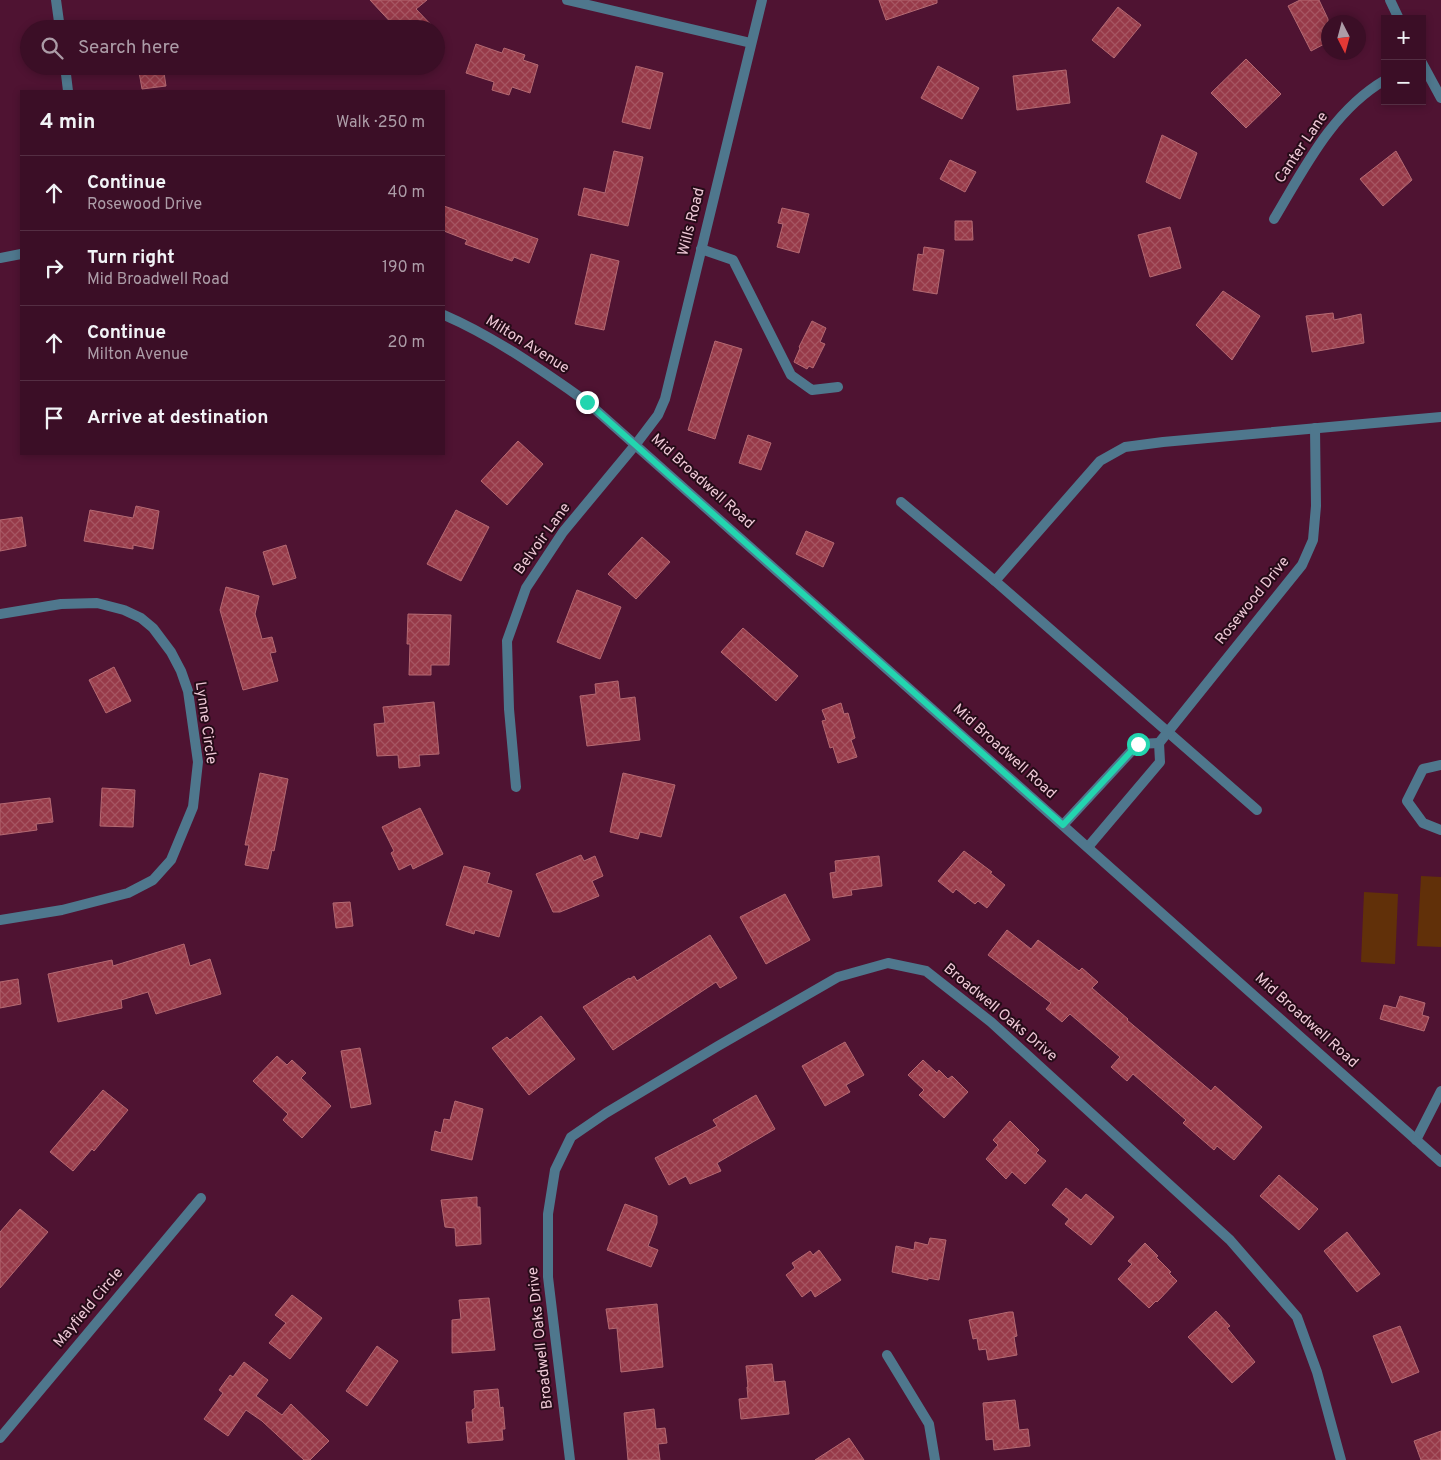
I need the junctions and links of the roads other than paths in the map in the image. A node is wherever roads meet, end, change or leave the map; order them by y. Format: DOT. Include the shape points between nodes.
graph roads {
  1 [pos="56,0"];
  2 [pos="567,0"];
  3 [pos="762,0"];
  4 [pos="1390,0"];
  5 [pos="1397,15"];
  6 [pos="59,20"];
  7 [pos="752,43"];
  8 [pos="1426,70"];
  9 [pos="66,75"];
  10 [pos="1381,82"];
  11 [pos="68,90"];
  12 [pos="1441,98"];
  13 [pos="1274,219"];
  14 [pos="701,249"];
  15 [pos="20,254"];
  16 [pos="0,258"];
  17 [pos="445,315"];
  18 [pos="838,387"];
  19 [pos="1441,417"];
  20 [pos="1315,428"];
  21 [pos="636,444"];
  22 [pos="901,502"];
  23 [pos="994,580"];
  24 [pos="0,614"];
  25 [pos="1167,733"];
  26 [pos="1159,743"];
  27 [pos="1441,765"];
  28 [pos="516,787"];
  29 [pos="1257,810"];
  30 [pos="1063,825"];
  31 [pos="1441,830"];
  32 [pos="1088,847"];
  33 [pos="0,920"];
  34 [pos="1441,1091"];
  35 [pos="1416,1140"];
  36 [pos="1441,1162"];
  37 [pos="200,1198"];
  38 [pos="888,1355"];
  39 [pos="0,1438"];
  40 [pos="570,1460"];
  41 [pos="935,1460"];
  42 [pos="1342,1460"];
  1 -- 6 [label="street"];
  2 -- 7 [label="street"];
  3 -- 7 [label="street, Wills Road"];
  4 -- 5 [label="street"];
  7 -- 14 [label="street, Wills Road"];
  8 -- 12 [label="street"];
  9 -- 11 [label="street"];
  10 -- 13 [label="street, Canter Lane" via="1343,114 1322,140"];
  14 -- 18 [label="street" via="733,260 792,375 812,390"];
  14 -- 21 [label="street, Wills Road" via="665,399"];
  15 -- 16 [label="street"];
  17 -- 21 [label="street, Milton Avenue" via="527,359 587,402"];
  19 -- 20 [label="street"];
  20 -- 23 [label="street" via="1125,447 1100,461"];
  20 -- 25 [label="street, Rosewood Drive" via="1316,506 1312,540 1302,565"];
  21 -- 28 [label="street, Belvoir Lane" via="563,532 526,588 507,641"];
  21 -- 30 [label="street, Mid Broadwell Road"];
  22 -- 23 [label="street"];
  23 -- 25 [label="street"];
  24 -- 33 [label="street, Lynne Circle" via="61,604 97,603 141,618 153,628 181,671 188,691 198,762 193,807 171,860 153,880 128,893 62,910"];
  25 -- 26 [label="street, Rosewood Drive"];
  25 -- 29 [label="street"];
  26 -- 30 [label="street" via="1138,744"];
  26 -- 32 [label="street" via="1160,762"];
  27 -- 31 [label="street" via="1423,769 1407,801 1422,823"];
  30 -- 32 [label="street, Mid Broadwell Road"];
  32 -- 35 [label="street, Mid Broadwell Road"];
  34 -- 35 [label="street"];
  35 -- 36 [label="street, Mid Broadwell Road"];
  37 -- 39 [label="street, Mayfield Circle"];
  38 -- 41 [label="street" via="929,1424"];
  40 -- 42 [label="street, Broadwell Oaks Drive" via="548,1278 548,1214 555,1170 571,1137 710,1050 838,977 888,963 926,970 991,1022 1230,1240 1297,1317 1317,1372"];
}
